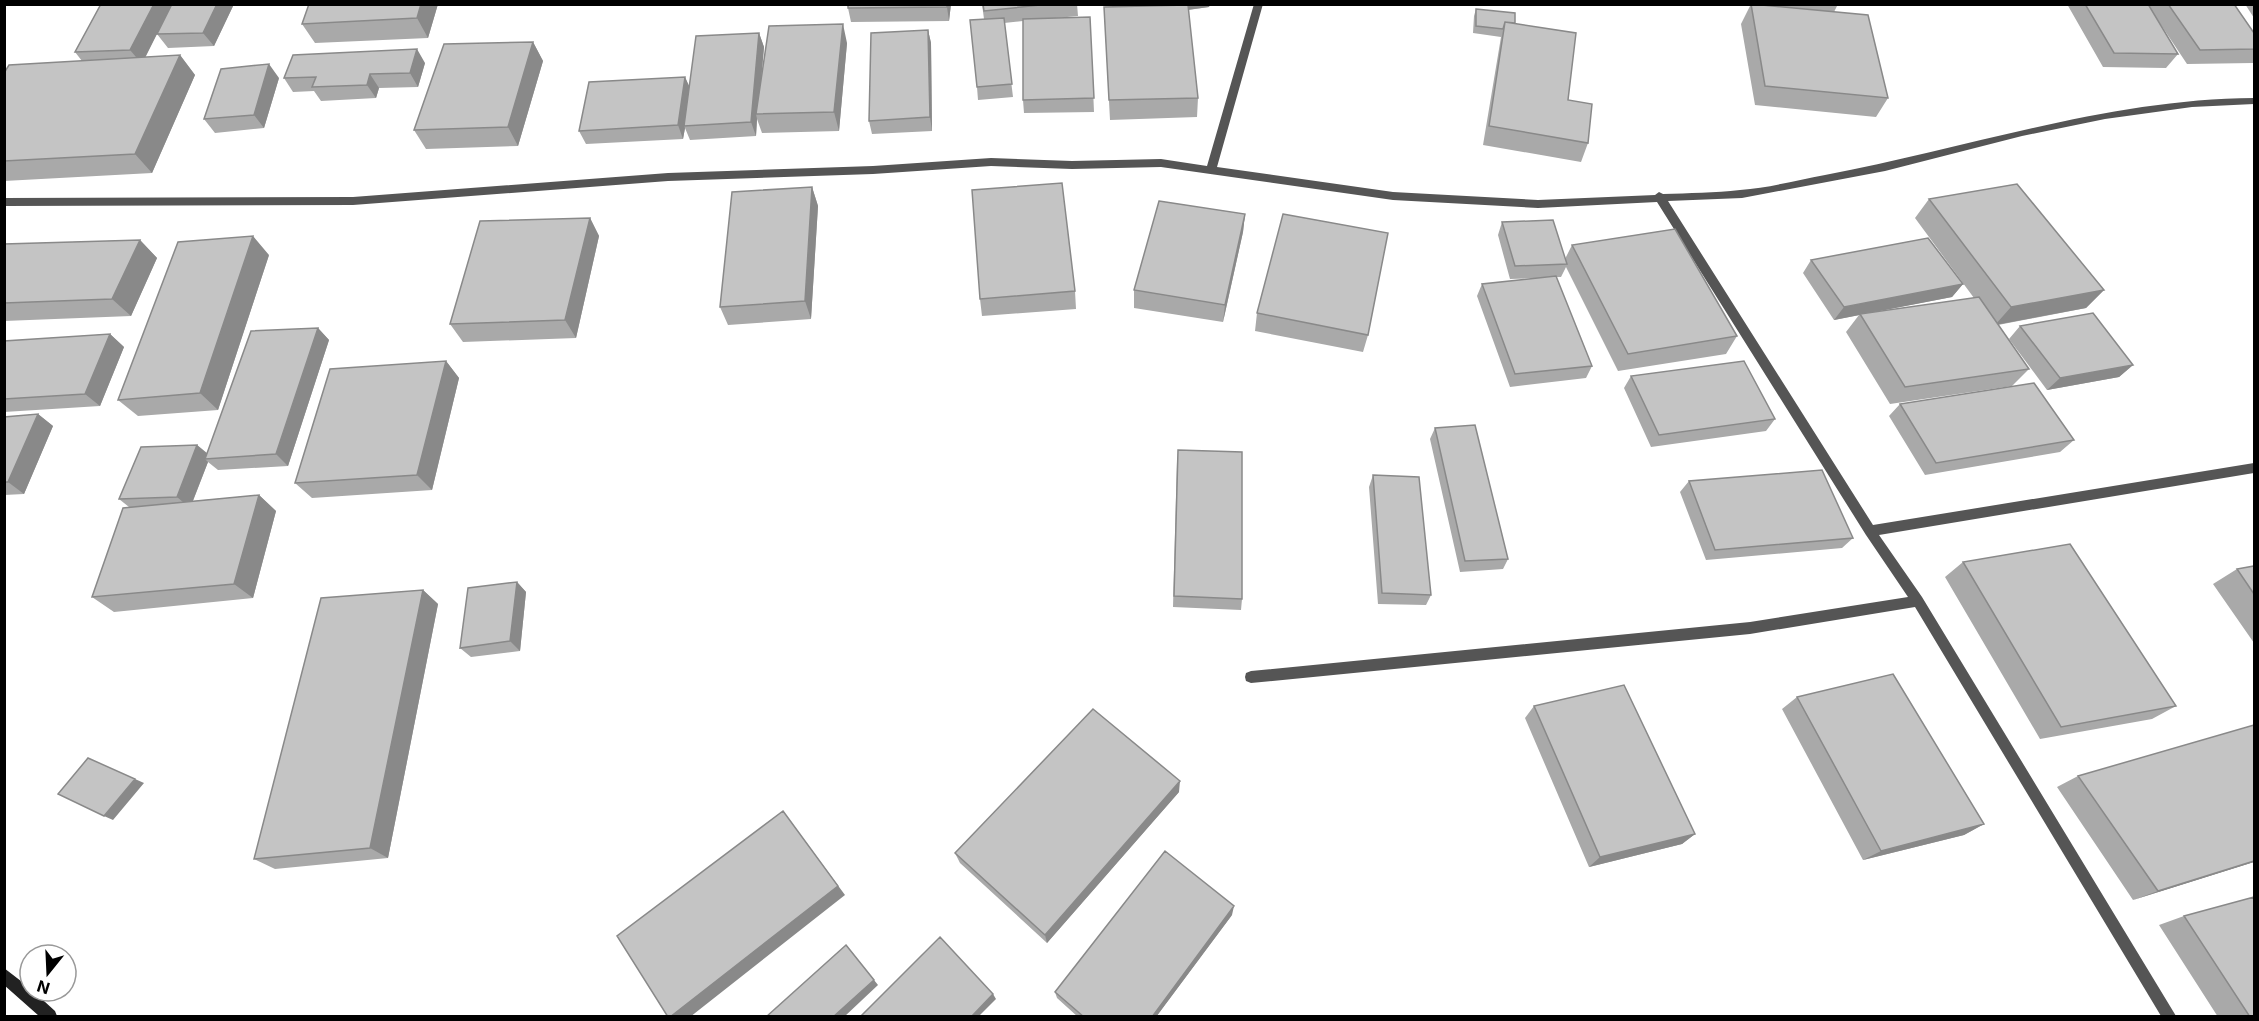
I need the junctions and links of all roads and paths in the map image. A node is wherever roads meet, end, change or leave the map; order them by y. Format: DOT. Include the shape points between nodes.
graph roads {
  1 [pos="1258,4"];
  2 [pos="2254,101"];
  3 [pos="1211,171"];
  4 [pos="1659,196"];
  5 [pos="4,202"];
  6 [pos="2254,468"];
  7 [pos="1870,531"];
  8 [pos="1918,601"];
  9 [pos="1251,677"];
  10 [pos="4,975"];
  11 [pos="50,1017"];
  12 [pos="2169,1017"];
  1 -- 3 [label="street"];
  2 -- 4 [label="street" via="2192,104 2105,116 1742,194"];
  3 -- 4 [label="street" via="1393,196 1538,204"];
  3 -- 5 [label="street" via="1161,163 991,162 668,177 353,201"];
  4 -- 7 [label="street"];
  6 -- 7 [label="street"];
  7 -- 8 [label="street"];
  8 -- 9 [label="street" via="1750,628"];
  8 -- 12 [label="street"];
  10 -- 11 [label="main road"];
}
